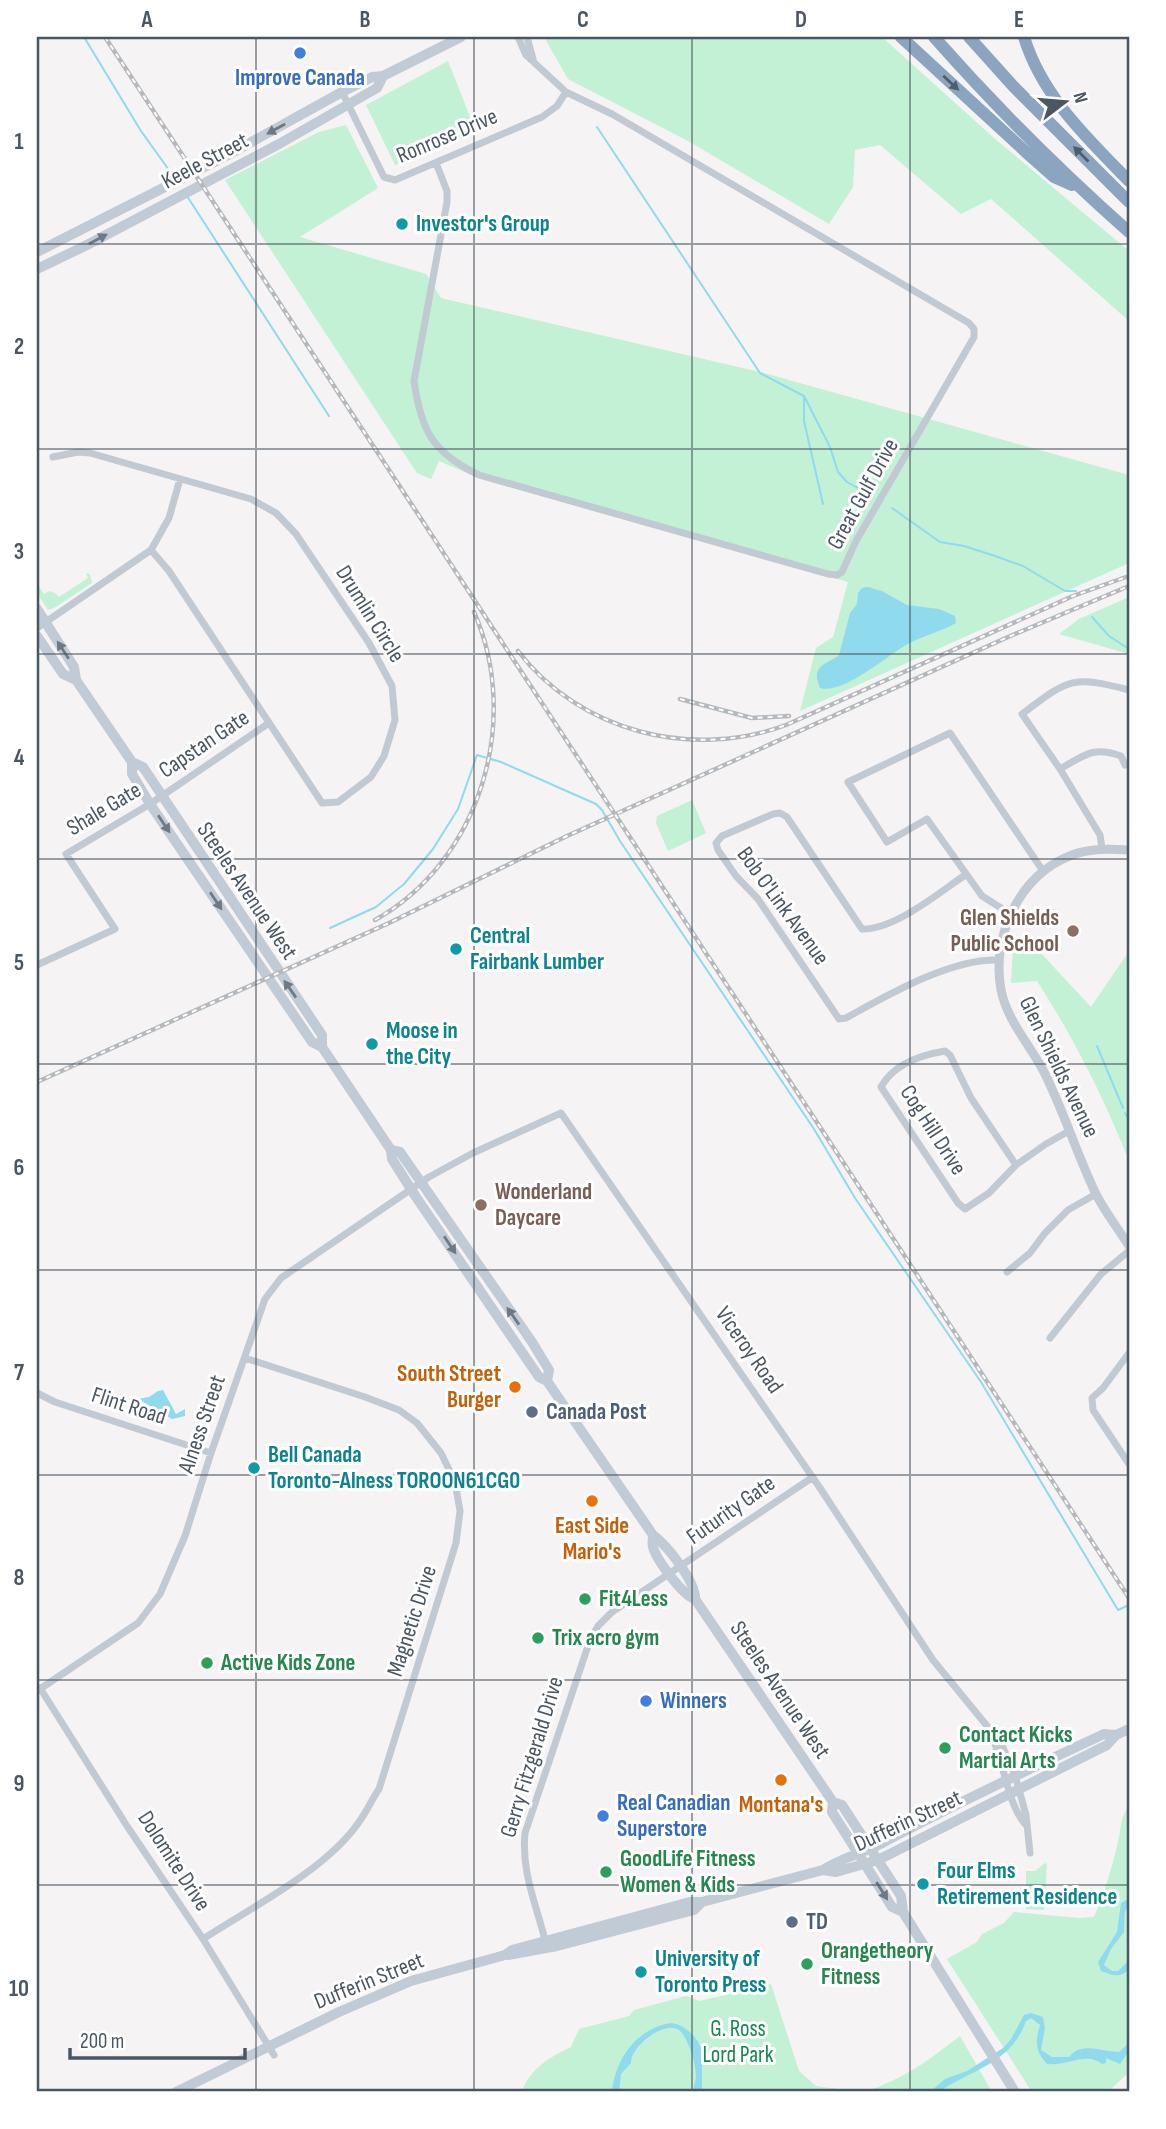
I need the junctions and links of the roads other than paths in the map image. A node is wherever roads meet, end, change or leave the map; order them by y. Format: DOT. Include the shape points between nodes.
graph roads {
  1 [pos="461,37"];
  2 [pos="518,37"];
  3 [pos="527,37"];
  4 [pos="901,37"];
  5 [pos="934,37"];
  6 [pos="969,37"];
  7 [pos="1024,37"];
  8 [pos="533,59"];
  9 [pos="383,76"];
  10 [pos="342,92"];
  11 [pos="566,92"];
  12 [pos="348,104"];
  13 [pos="436,163"];
  14 [pos="1129,180"];
  15 [pos="1082,190"];
  16 [pos="1129,202"];
  17 [pos="1129,232"];
  18 [pos="37,252"];
  19 [pos="37,269"];
  20 [pos="53,457"];
  21 [pos="180,479"];
  22 [pos="150,550"];
  23 [pos="37,609"];
  24 [pos="41,625"];
  25 [pos="37,636"];
  26 [pos="76,680"];
  27 [pos="1129,690"];
  28 [pos="269,723"];
  29 [pos="132,762"];
  30 [pos="1125,765"];
  31 [pos="1060,769"];
  32 [pos="161,797"];
  33 [pos="150,804"];
  34 [pos="1102,848"];
  35 [pos="1129,850"];
  36 [pos="1043,871"];
  37 [pos="965,875"];
  38 [pos="1009,914"];
  39 [pos="999,960"];
  40 [pos="37,965"];
  41 [pos="322,1047"];
  42 [pos="1069,1131"];
  43 [pos="1016,1165"];
  44 [pos="416,1186"];
  45 [pos="1096,1194"];
  46 [pos="1129,1248"];
  47 [pos="1007,1272"];
  48 [pos="1050,1338"];
  49 [pos="531,1342"];
  50 [pos="520,1349"];
  51 [pos="1129,1353"];
  52 [pos="245,1358"];
  53 [pos="547,1381"];
  54 [pos="37,1393"];
  55 [pos="211,1453"];
  56 [pos="1129,1464"];
  57 [pos="813,1477"];
  58 [pos="653,1535"];
  59 [pos="680,1567"];
  60 [pos="670,1574"];
  61 [pos="695,1599"];
  62 [pos="38,1690"];
  63 [pos="1129,1729"];
  64 [pos="1116,1735"];
  65 [pos="1011,1777"];
  66 [pos="1014,1790"];
  67 [pos="833,1802"];
  68 [pos="870,1849"];
  69 [pos="1030,1853"];
  70 [pos="859,1854"];
  71 [pos="878,1860"];
  72 [pos="865,1865"];
  73 [pos="823,1870"];
  74 [pos="903,1912"];
  75 [pos="203,1939"];
  76 [pos="546,1944"];
  77 [pos="271,2051"];
  78 [pos="176,2092"];
  79 [pos="1015,2092"];
  1 -- 9 [label="main road, Keele Street"];
  2 -- 8 [label="street, Great Gulf Drive" via="526,55"];
  3 -- 8 [label="street, Great Gulf Drive"];
  4 -- 15 [label="highway, one-way" via="1054,177"];
  5 -- 15 [label="highway"];
  16 -- 6 [label="highway, one-way"];
  7 -- 14 [label="highway" via="1043,83"];
  8 -- 11 [label="street, Great Gulf Drive"];
  9 -- 10 [label="main road, Keele Street"];
  9 -- 12 [label="main road, Keele Street" via="377,88"];
  10 -- 12 [label="street, Ronrose Drive"];
  10 -- 18 [label="main road, Keele Street, one-way"];
  11 -- 13 [label="street, Ronrose Drive" via="542,117"];
  11 -- 13 [label="street, Great Gulf Drive" via="612,114 974,329 974,337 842,572 828,574 479,475 442,454 418,408 414,381 447,202"];
  12 -- 13 [label="street, Ronrose Drive" via="384,177 395,180"];
  19 -- 12 [label="main road, Keele Street, one-way"];
  15 -- 17 [label="highway"];
  20 -- 21 [label="street" via="90,453"];
  21 -- 22 [label="street" via="169,518"];
  21 -- 28 [label="street, Drumlin Circle" via="251,499 287,523 369,643 392,686 395,720 384,756 371,777 338,802 322,803"];
  22 -- 24 [label="street"];
  22 -- 28 [label="street, Drumlin Circle" via="169,571"];
  23 -- 24 [label="main road, Steeles Avenue West"];
  26 -- 24 [label="main road, Steeles Avenue West, one-way" via="74,667"];
  25 -- 26 [label="main road, Steeles Avenue West" via="63,674"];
  26 -- 29 [label="main road, Steeles Avenue West"];
  27 -- 31 [label="street" via="1082,680 1059,687 1022,714"];
  28 -- 32 [label="street, Capstan Gate"];
  29 -- 32 [label="main road, Steeles Avenue West" via="143,767"];
  29 -- 33 [label="main road, Steeles Avenue West" via="132,774"];
  30 -- 31 [label="street" via="1121,756 1104,750 1090,751"];
  31 -- 34 [label="street" via="1100,835"];
  32 -- 33 [label="street, Shale Gate"];
  41 -- 32 [label="main road, Steeles Avenue West, one-way" via="322,1035"];
  33 -- 40 [label="street, Shale Gate" via="66,854 115,929"];
  33 -- 41 [label="main road, Steeles Avenue West, one-way" via="312,1042"];
  34 -- 35 [label="street, Glen Shields Avenue"];
  34 -- 36 [label="street, Glen Shields Avenue" via="1072,855"];
  36 -- 37 [label="street" via="950,733 848,782 887,842 928,819"];
  36 -- 38 [label="street, Glen Shields Avenue"];
  37 -- 38 [label="street" via="982,896"];
  37 -- 39 [label="street, Bob O'Link Avenue" via="898,918 862,929 787,817 773,814 722,836 716,843 839,1019 959,965"];
  38 -- 39 [label="street, Glen Shields Avenue"];
  39 -- 42 [label="street, Glen Shields Avenue" via="1002,992 1011,1017 1043,1070"];
  41 -- 44 [label="main road, Steeles Avenue West" via="392,1158"];
  42 -- 43 [label="street, Cog Hill Drive"];
  42 -- 45 [label="street, Glen Shields Avenue"];
  43 -- 43 [label="street, Cog Hill Drive" via="989,1193 965,1209 881,1087 888,1075 915,1059 945,1051"];
  49 -- 44 [label="main road, Steeles Avenue West, one-way"];
  44 -- 50 [label="main road, Steeles Avenue West, one-way"];
  44 -- 52 [label="street, Alness Street" via="281,1278 265,1299"];
  44 -- 57 [label="street, Viceroy Road" via="472,1153 561,1112"];
  45 -- 46 [label="street, Glen Shields Avenue"];
  45 -- 47 [label="street" via="1068,1210"];
  46 -- 48 [label="street" via="1101,1274"];
  49 -- 50 [label="main road"];
  49 -- 53 [label="main road, Steeles Avenue West" via="549,1370"];
  50 -- 53 [label="main road, Steeles Avenue West" via="539,1377"];
  51 -- 56 [label="street" via="1093,1398 1093,1410"];
  52 -- 55 [label="street, Alness Street"];
  52 -- 75 [label="street, Magnetic Drive" via="399,1410 417,1423 440,1452 454,1482 460,1511 456,1543 379,1788 359,1823 310,1870"];
  53 -- 58 [label="main road, Steeles Avenue West"];
  54 -- 55 [label="street, Flint Road"];
  55 -- 62 [label="street, Alness Street" via="185,1536 160,1594 138,1623"];
  57 -- 59 [label="street, Futurity Gate"];
  57 -- 65 [label="street, Viceroy Road" via="933,1660 1001,1743"];
  58 -- 59 [label="main road, Steeles Avenue West"];
  58 -- 60 [label="main road, Steeles Avenue West" via="653,1548"];
  59 -- 60 [label="street, Futurity Gate"];
  59 -- 61 [label="main road, Steeles Avenue West" via="696,1590"];
  60 -- 61 [label="main road, Steeles Avenue West" via="683,1593"];
  60 -- 76 [label="street, Gerry Fitzgerald Drive" via="598,1626 551,1754 525,1833 523,1854"];
  61 -- 67 [label="main road, Steeles Avenue West"];
  62 -- 75 [label="street, Dolomite Drive"];
  63 -- 64 [label="main road, Dufferin Street"];
  64 -- 65 [label="main road, Dufferin Street" via="1104,1734"];
  64 -- 66 [label="main road, Dufferin Street" via="1107,1745"];
  65 -- 66 [label="street, Viceroy Road"];
  65 -- 68 [label="main road, Dufferin Street"];
  66 -- 69 [label="street, Viceroy Road"];
  66 -- 71 [label="main road, Dufferin Street"];
  67 -- 68 [label="main road, Steeles Avenue West" via="842,1805"];
  67 -- 70 [label="main road, Steeles Avenue West" via="832,1812"];
  68 -- 70 [label="main road, Dufferin Street"];
  68 -- 71 [label="main road, Steeles Avenue West"];
  70 -- 72 [label="main road, Steeles Avenue West"];
  70 -- 73 [label="main road, Dufferin Street"];
  71 -- 72 [label="main road, Dufferin Street"];
  71 -- 74 [label="main road, Steeles Avenue West" via="901,1896"];
  72 -- 73 [label="main road, Dufferin Street" via="836,1872"];
  72 -- 74 [label="main road, Steeles Avenue West, one-way" via="892,1907"];
  73 -- 76 [label="main road, Dufferin Street"];
  74 -- 79 [label="main road, Steeles Avenue West"];
  75 -- 77 [label="street, Dolomite Drive"];
  76 -- 77 [label="main road, Dufferin Street" via="411,1981 339,2011"];
  77 -- 78 [label="main road, Dufferin Street"];
}
